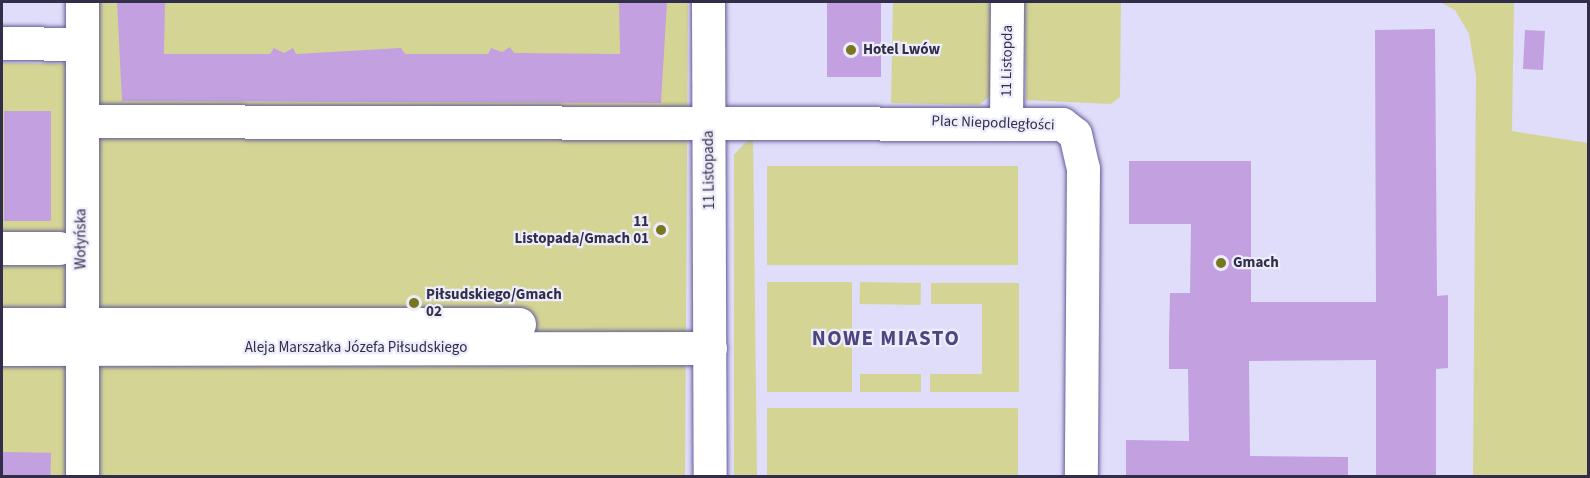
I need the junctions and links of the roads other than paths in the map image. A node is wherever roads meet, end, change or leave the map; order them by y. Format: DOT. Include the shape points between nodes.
graph roads {
  1 [pos="82,2"];
  2 [pos="708,2"];
  3 [pos="1007,2"];
  4 [pos="2,43"];
  5 [pos="82,44"];
  6 [pos="709,119"];
  7 [pos="82,121"];
  8 [pos="1006,121"];
  9 [pos="2,248"];
  10 [pos="59,248"];
  11 [pos="2,324"];
  12 [pos="82,337"];
  13 [pos="710,338"];
  14 [pos="2,349"];
  15 [pos="81,477"];
  16 [pos="710,477"];
  17 [pos="1082,477"];
  1 -- 5 [label="street, Wołyńska"];
  2 -- 6 [label="street, 11 Listopada"];
  3 -- 8 [label="street, 11 Listopda"];
  4 -- 5 [label="street"];
  5 -- 7 [label="street, Wołyńska"];
  6 -- 7 [label="street"];
  6 -- 8 [label="street, Plac Niepodległości"];
  6 -- 13 [label="street, 11 Listopada"];
  7 -- 12 [label="street, Wołyńska"];
  8 -- 17 [label="street, Plac Niepodległości" via="1062,124 1075,134 1082,150"];
  9 -- 10 [label="street"];
  11 -- 12 [label="street, Aleja Marszałka Józefa Piłsudskiego"];
  12 -- 13 [label="street, Aleja Marszałka Józefa Piłsudskiego"];
  12 -- 14 [label="street, Aleja Marszałka Józefa Piłsudskiego"];
  12 -- 15 [label="street, Wołyńska"];
  13 -- 16 [label="street, 11 Listopada"];
}
